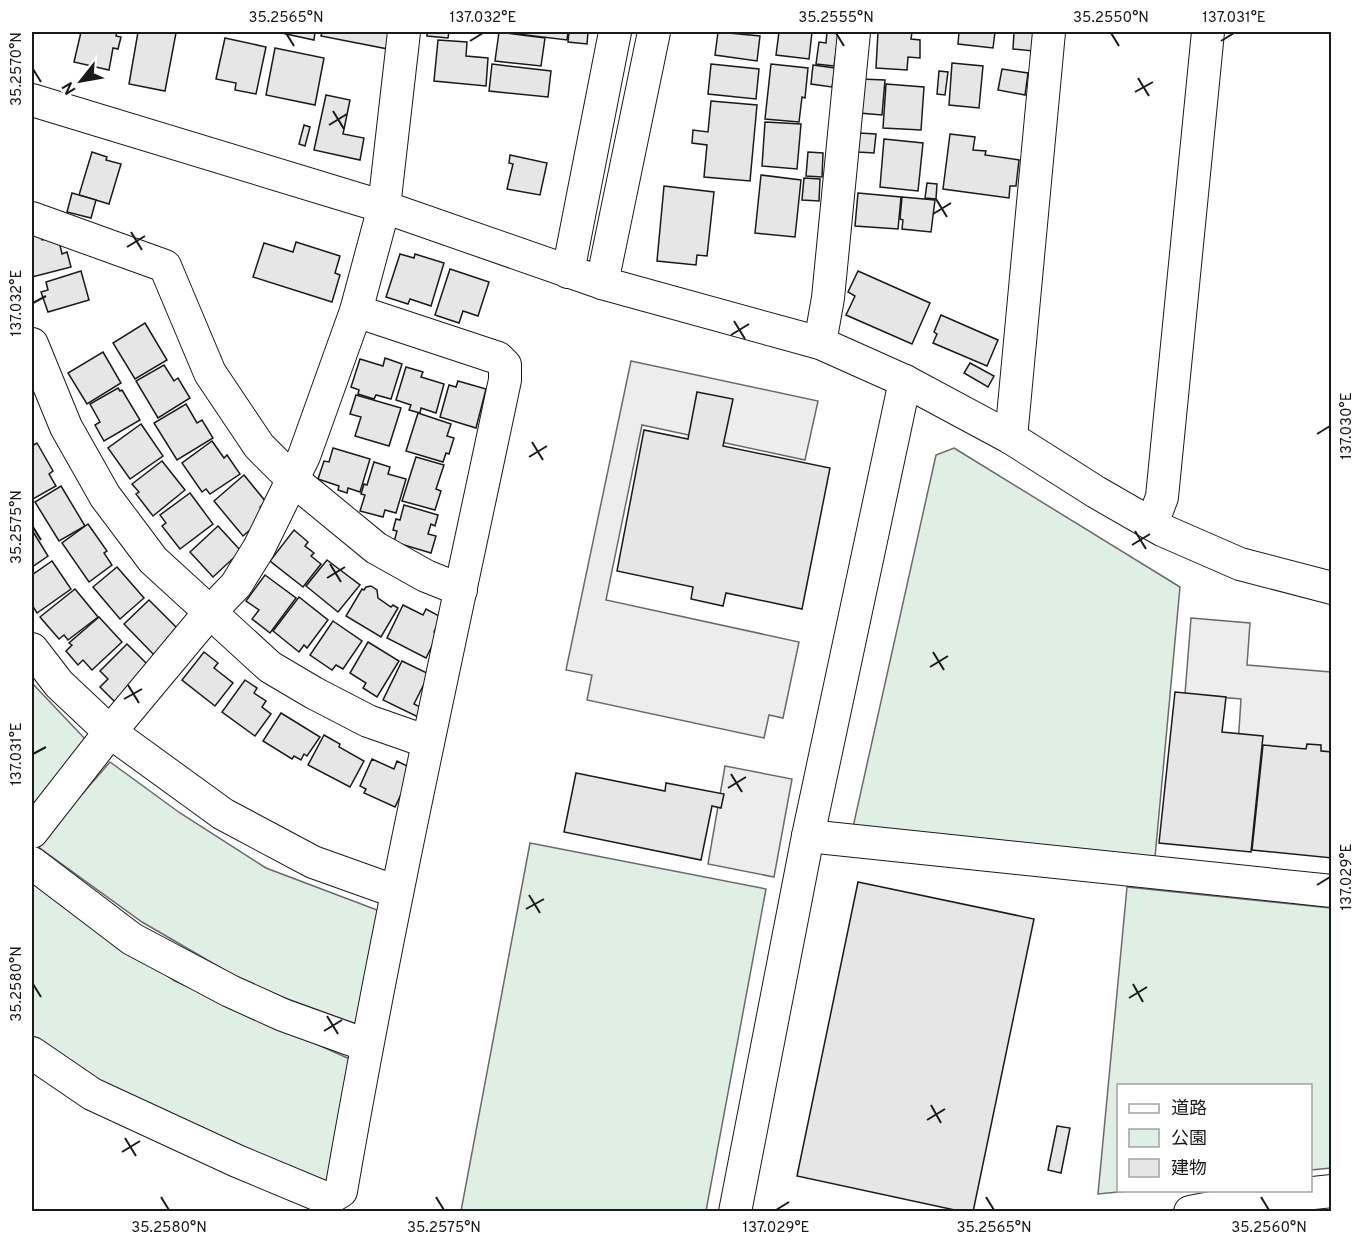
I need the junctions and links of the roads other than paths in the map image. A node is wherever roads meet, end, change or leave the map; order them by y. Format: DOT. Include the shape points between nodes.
graph roads {
  1 [pos="404,32"];
  2 [pos="615,32"];
  3 [pos="654,32"];
  4 [pos="854,32"];
  5 [pos="1048,32"];
  6 [pos="1208,32"];
  7 [pos="32,100"];
  8 [pos="384,207"];
  9 [pos="32,218"];
  10 [pos="568,272"];
  11 [pos="602,283"];
  12 [pos="356,311"];
  13 [pos="820,343"];
  14 [pos="32,344"];
  15 [pos="905,381"];
  16 [pos="1011,438"];
  17 [pos="292,479"];
  18 [pos="1152,524"];
  19 [pos="1332,588"];
  20 [pos="461,590"];
  21 [pos="210,612"];
  22 [pos="32,649"];
  23 [pos="110,732"];
  24 [pos="428,742"];
  25 [pos="32,832"];
  26 [pos="808,836"];
  27 [pos="32,862"];
  28 [pos="1332,891"];
  29 [pos="397,892"];
  30 [pos="366,1045"];
  31 [pos="32,1053"];
  32 [pos="1332,1191"];
  33 [pos="735,1212"];
  34 [pos="1190,1212"];
  1 -- 8 [label="street"];
  2 -- 10 [label="street"];
  3 -- 11 [label="street"];
  4 -- 13 [label="street" via="828,298"];
  5 -- 16 [label="street"];
  6 -- 18 [label="street" via="1162,497"];
  7 -- 8 [label="street"];
  8 -- 10 [label="street"];
  8 -- 12 [label="street"];
  9 -- 17 [label="street" via="165,266 210,373 260,446"];
  10 -- 11 [label="street"];
  11 -- 13 [label="street"];
  12 -- 17 [label="street" via="304,456"];
  12 -- 20 [label="street" via="498,358 505,365"];
  13 -- 15 [label="street"];
  14 -- 21 [label="street" via="66,427 105,495 153,560"];
  15 -- 16 [label="street"];
  15 -- 26 [label="street"];
  16 -- 18 [label="street"];
  17 -- 20 [label="street" via="376,548"];
  17 -- 21 [label="street" via="259,548 236,585"];
  18 -- 19 [label="street" via="1240,564"];
  20 -- 24 [label="street"];
  21 -- 23 [label="street"];
  21 -- 24 [label="street" via="270,667 368,721"];
  22 -- 23 [label="street" via="59,684"];
  23 -- 25 [label="street"];
  23 -- 29 [label="street" via="224,814 313,862"];
  24 -- 29 [label="street"];
  26 -- 28 [label="street"];
  26 -- 33 [label="street"];
  27 -- 30 [label="street" via="132,939 230,991"];
  29 -- 30 [label="street"];
  30 -- 31 [label="street" via="341,1191 327,1199 92,1094"];
  32 -- 34 [label="street"];
}
